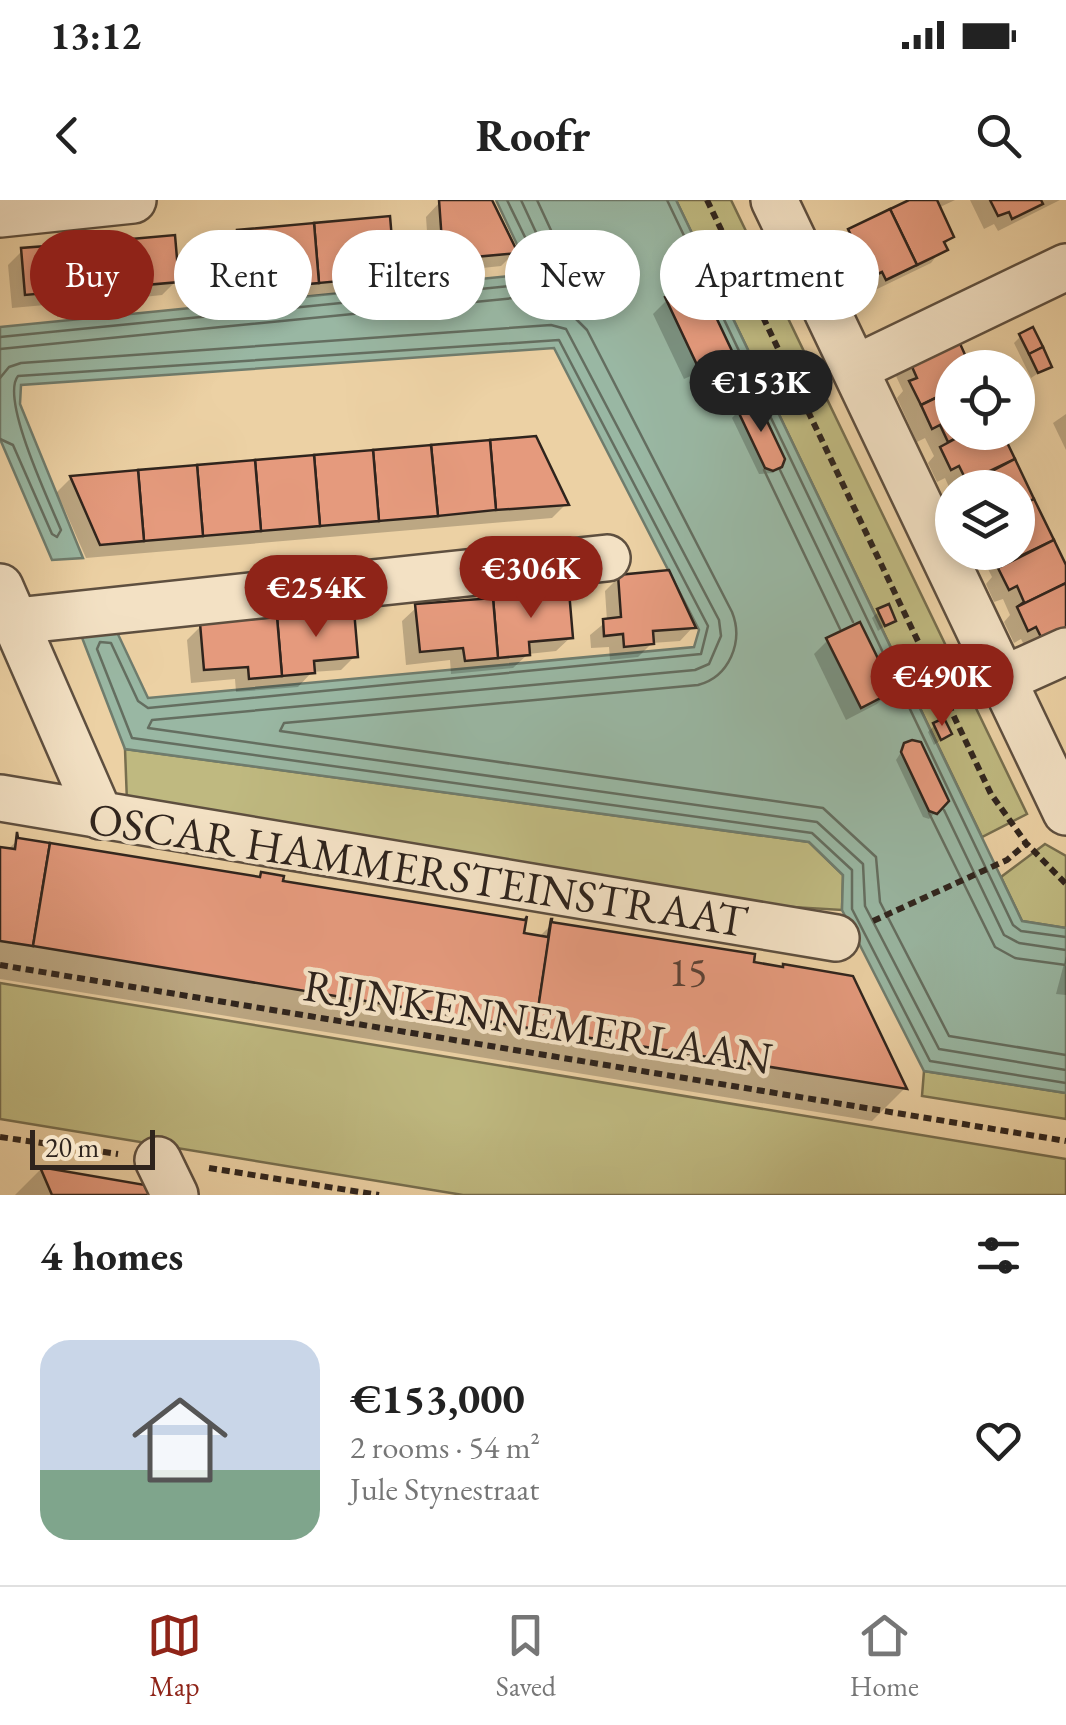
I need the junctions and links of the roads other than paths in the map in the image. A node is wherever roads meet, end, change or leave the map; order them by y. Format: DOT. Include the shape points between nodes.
graph roads {
  1 [pos="133,200"];
  2 [pos="774,200"];
  3 [pos="0,214"];
  4 [pos="1066,267"];
  5 [pos="856,368"];
  6 [pos="607,558"];
  7 [pos="8,604"];
  8 [pos="1066,650"];
  9 [pos="1002,680"];
  10 [pos="0,798"];
  11 [pos="1066,812"];
  12 [pos="100,816"];
  13 [pos="836,938"];
  1 -- 3 [label="street"];
  2 -- 5 [label="street"];
  4 -- 5 [label="street"];
  5 -- 9 [label="street"];
  6 -- 7 [label="street"];
  7 -- 12 [label="street"];
  8 -- 9 [label="street"];
  9 -- 11 [label="street"];
  10 -- 12 [label="street, OSCAR HAMMERSTEINSTRAAT"];
  12 -- 13 [label="street, OSCAR HAMMERSTEINSTRAAT"];
}
